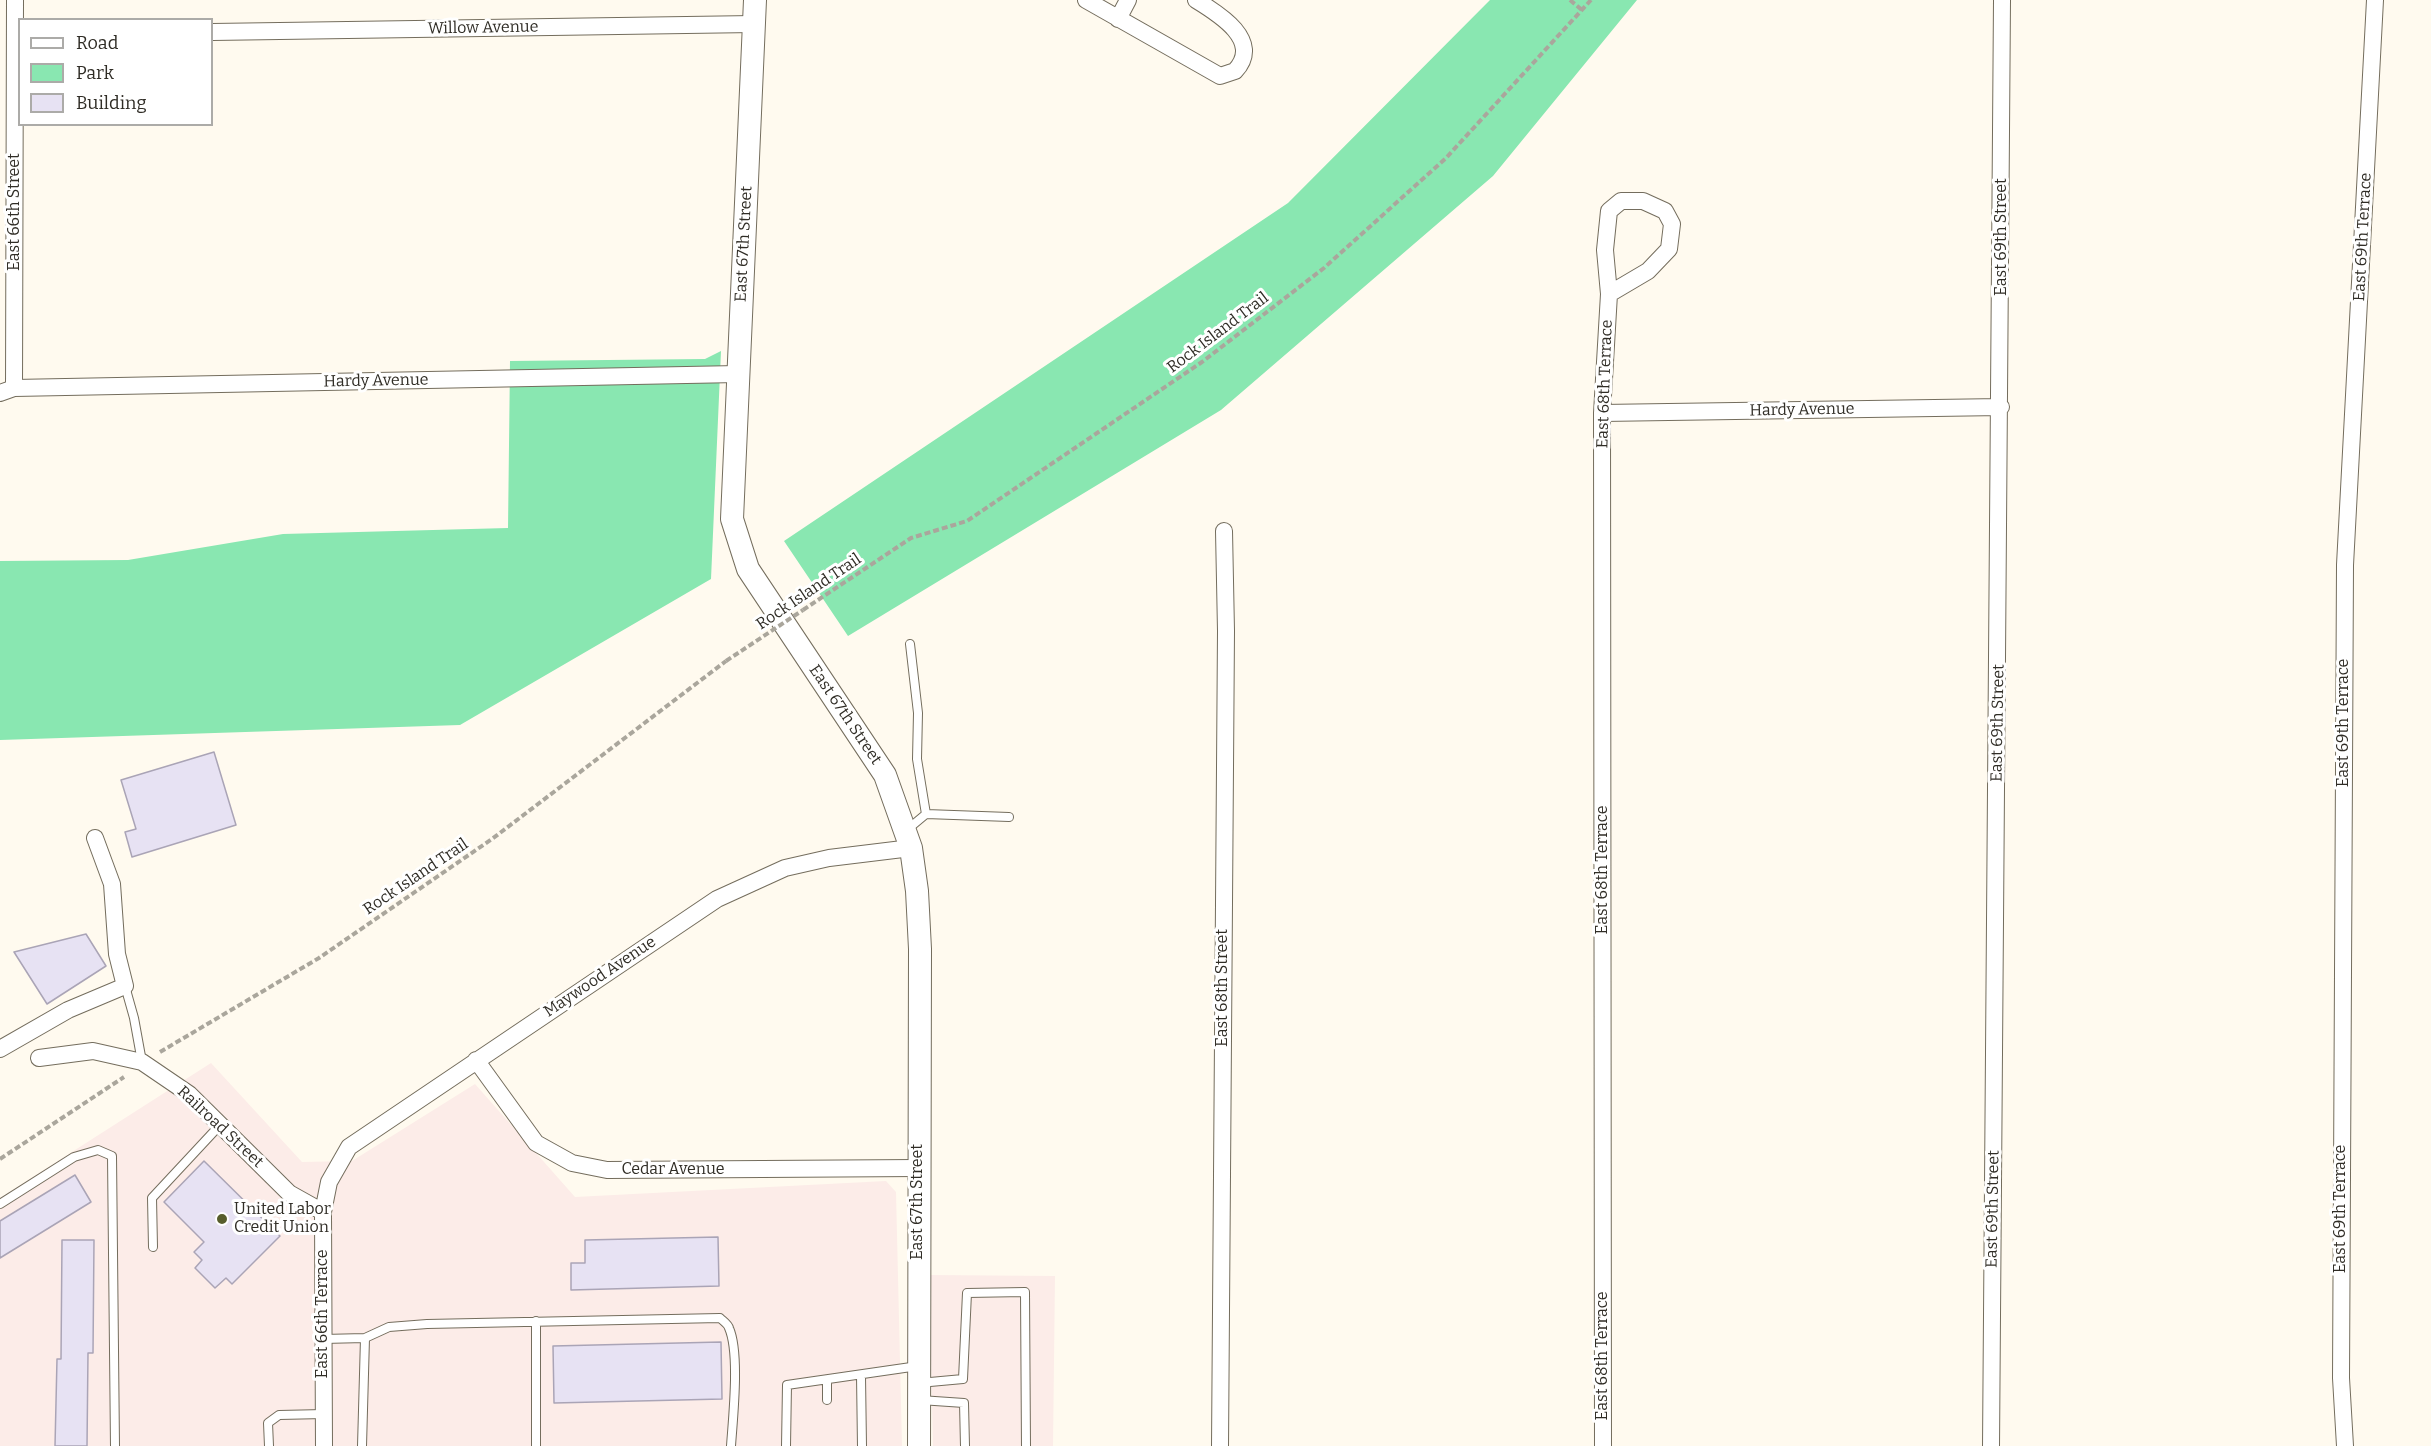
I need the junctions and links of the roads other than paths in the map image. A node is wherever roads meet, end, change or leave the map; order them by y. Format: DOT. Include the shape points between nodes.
graph roads {
  1 [pos="15,0"];
  2 [pos="755,0"];
  3 [pos="1086,0"];
  4 [pos="1128,0"];
  5 [pos="1196,0"];
  6 [pos="2002,0"];
  7 [pos="2375,0"];
  8 [pos="1118,18"];
  9 [pos="753,24"];
  10 [pos="213,32"];
  11 [pos="12,35"];
  12 [pos="1609,294"];
  13 [pos="738,374"];
  14 [pos="7,391"];
  15 [pos="2001,407"];
  16 [pos="1602,413"];
  17 [pos="1224,531"];
  18 [pos="910,644"];
  19 [pos="926,814"];
  20 [pos="1009,817"];
  21 [pos="95,838"];
  22 [pos="908,839"];
  23 [pos="125,986"];
  24 [pos="0,1049"];
  25 [pos="39,1058"];
  26 [pos="476,1060"];
  27 [pos="143,1062"];
  28 [pos="220,1125"];
  29 [pos="918,1168"];
  30 [pos="329,1182"];
  31 [pos="0,1204"];
  32 [pos="323,1212"];
  33 [pos="153,1247"];
  34 [pos="537,1321"];
  35 [pos="365,1338"];
  36 [pos="323,1339"];
  37 [pos="861,1376"];
  38 [pos="827,1381"];
  39 [pos="919,1383"];
  40 [pos="827,1400"];
  41 [pos="324,1414"];
  42 [pos="115,1446"];
  43 [pos="269,1446"];
  44 [pos="324,1446"];
  45 [pos="362,1446"];
  46 [pos="536,1446"];
  47 [pos="731,1446"];
  48 [pos="786,1446"];
  49 [pos="862,1446"];
  50 [pos="920,1446"];
  51 [pos="965,1446"];
  52 [pos="1026,1446"];
  53 [pos="1220,1446"];
  54 [pos="1603,1446"];
  55 [pos="1991,1446"];
  56 [pos="2345,1446"];
  1 -- 11 [label="street, East 66th Street"];
  2 -- 9 [label="street, East 67th Street"];
  3 -- 8 [label="street"];
  4 -- 8 [label="street"];
  5 -- 8 [label="street" via="1223,17 1244,43 1245,52 1236,71 1220,76"];
  6 -- 15 [label="street, East 69th Street"];
  7 -- 56 [label="street, East 69th Terrace" via="2345,565 2341,1378"];
  9 -- 10 [label="street, Willow Avenue"];
  9 -- 13 [label="street, East 67th Street"];
  11 -- 14 [label="street, East 66th Street"];
  12 -- 12 [label="street, East 68th Terrace" via="1605,250 1609,211 1621,201 1643,201 1665,211 1672,224 1669,249 1648,271"];
  12 -- 16 [label="street, East 68th Terrace"];
  13 -- 14 [label="street, Hardy Avenue"];
  13 -- 22 [label="street, East 67th Street" via="732,519 748,569 885,775"];
  15 -- 16 [label="street, Hardy Avenue"];
  15 -- 55 [label="street, East 69th Street"];
  16 -- 54 [label="street, East 68th Terrace"];
  17 -- 53 [label="street, East 68th Street"];
  18 -- 19 [label="lane" via="918,713 917,759"];
  19 -- 20 [label="lane"];
  19 -- 22 [label="lane"];
  21 -- 23 [label="street" via="112,884 117,954"];
  22 -- 26 [label="street, Maywood Avenue" via="785,868 717,899"];
  22 -- 29 [label="street, East 67th Street" via="917,891 920,949"];
  23 -- 24 [label="street" via="68,1010"];
  23 -- 27 [label="lane"];
  25 -- 27 [label="street, Railroad Street" via="93,1052"];
  26 -- 29 [label="street, Cedar Avenue" via="536,1143 572,1163 607,1170"];
  26 -- 30 [label="street, Maywood Avenue" via="349,1147"];
  27 -- 28 [label="street, Railroad Street" via="189,1094"];
  28 -- 32 [label="street, Railroad Street" via="289,1193"];
  28 -- 33 [label="lane" via="152,1198"];
  29 -- 39 [label="street, East 67th Street"];
  30 -- 32 [label="street, East 66th Terrace"];
  31 -- 42 [label="lane" via="74,1157 98,1150 112,1156"];
  32 -- 36 [label="street, East 66th Terrace"];
  34 -- 35 [label="lane" via="389,1327"];
  34 -- 46 [label="lane"];
  34 -- 47 [label="lane" via="720,1318 729,1326 732,1340"];
  35 -- 36 [label="lane"];
  35 -- 45 [label="lane"];
  36 -- 41 [label="street, East 66th Terrace"];
  37 -- 38 [label="lane"];
  37 -- 39 [label="lane"];
  37 -- 49 [label="lane"];
  38 -- 40 [label="lane"];
  38 -- 48 [label="lane" via="787,1385"];
  39 -- 50 [label="street, East 67th Street"];
  39 -- 51 [label="lane" via="964,1403"];
  39 -- 52 [label="lane" via="963,1380 967,1293 1025,1292"];
  41 -- 43 [label="lane" via="279,1415 268,1423"];
  41 -- 44 [label="street, East 66th Terrace"];
}
